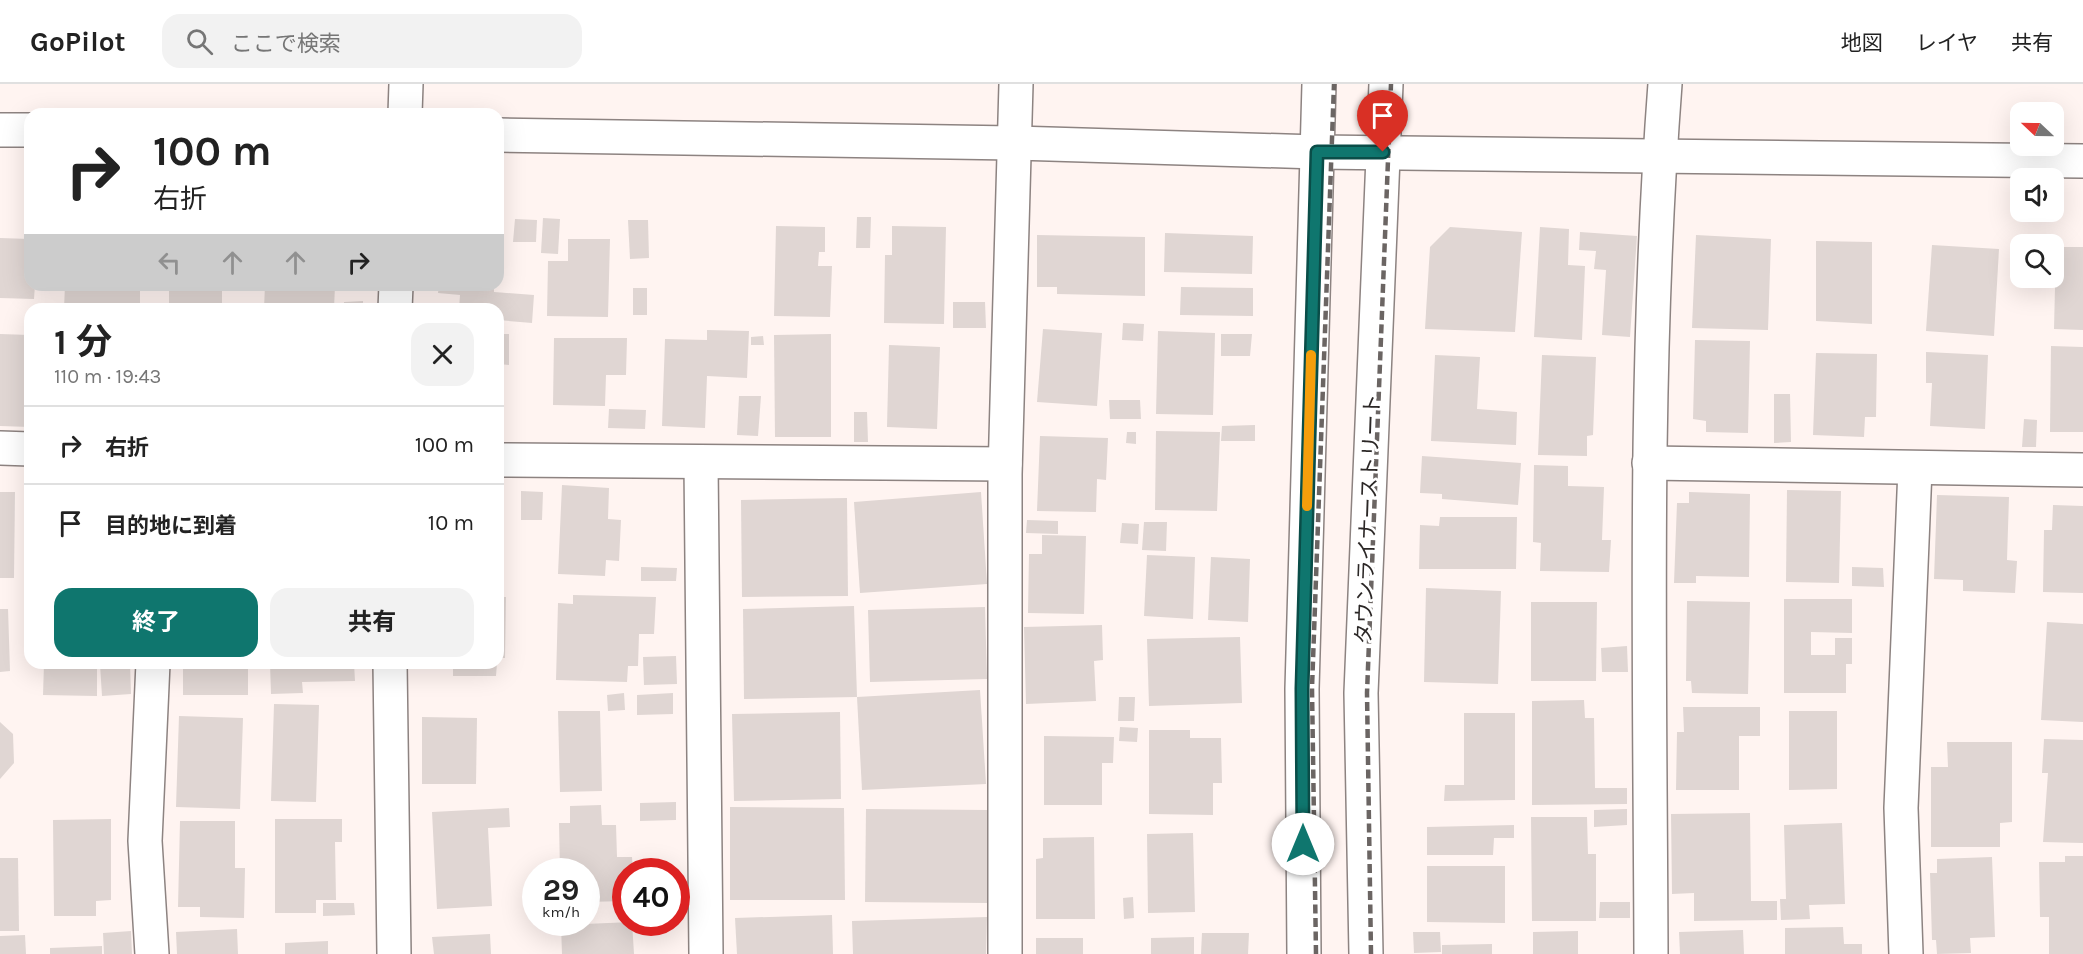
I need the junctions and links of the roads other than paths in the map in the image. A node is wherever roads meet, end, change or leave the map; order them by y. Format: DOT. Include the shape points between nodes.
graph roads {
  1 [pos="406,84"];
  2 [pos="1016,84"];
  3 [pos="1319,84"];
  4 [pos="1386,84"];
  5 [pos="1665,84"];
  6 [pos="405,108"];
  7 [pos="0,130"];
  8 [pos="24,130"];
  9 [pos="504,135"];
  10 [pos="1013,143"];
  11 [pos="1317,152"];
  12 [pos="1383,152"];
  13 [pos="1659,157"];
  14 [pos="2083,161"];
  15 [pos="0,448"];
  16 [pos="24,449"];
  17 [pos="504,460"];
  18 [pos="701,463"];
  19 [pos="1649,463"];
  20 [pos="1005,464"];
  21 [pos="1915,469"];
  22 [pos="2083,470"];
  23 [pos="153,669"];
  24 [pos="390,669"];
  25 [pos="152,954"];
  26 [pos="394,954"];
  27 [pos="706,954"];
  28 [pos="1005,954"];
  29 [pos="1304,954"];
  30 [pos="1366,954"];
  31 [pos="1651,954"];
  32 [pos="1905,954"];
  1 -- 6 [label="street"];
  2 -- 10 [label="street"];
  3 -- 11 [label="street"];
  4 -- 12 [label="street, タウンライナーストリート"];
  5 -- 13 [label="street"];
  7 -- 8 [label="street"];
  9 -- 10 [label="street"];
  10 -- 11 [label="street"];
  10 -- 20 [label="street"];
  11 -- 12 [label="street"];
  11 -- 29 [label="street" via="1302,689"];
  12 -- 13 [label="street"];
  12 -- 30 [label="street, タウンライナーストリート" via="1361,693"];
  13 -- 14 [label="street"];
  13 -- 19 [label="street"];
  15 -- 16 [label="street"];
  17 -- 18 [label="street"];
  18 -- 20 [label="street"];
  18 -- 27 [label="street"];
  19 -- 21 [label="street"];
  19 -- 31 [label="street"];
  20 -- 28 [label="street"];
  21 -- 22 [label="street"];
  21 -- 32 [label="street" via="1901,808"];
  23 -- 25 [label="street" via="145,841"];
  24 -- 26 [label="street"];
}
